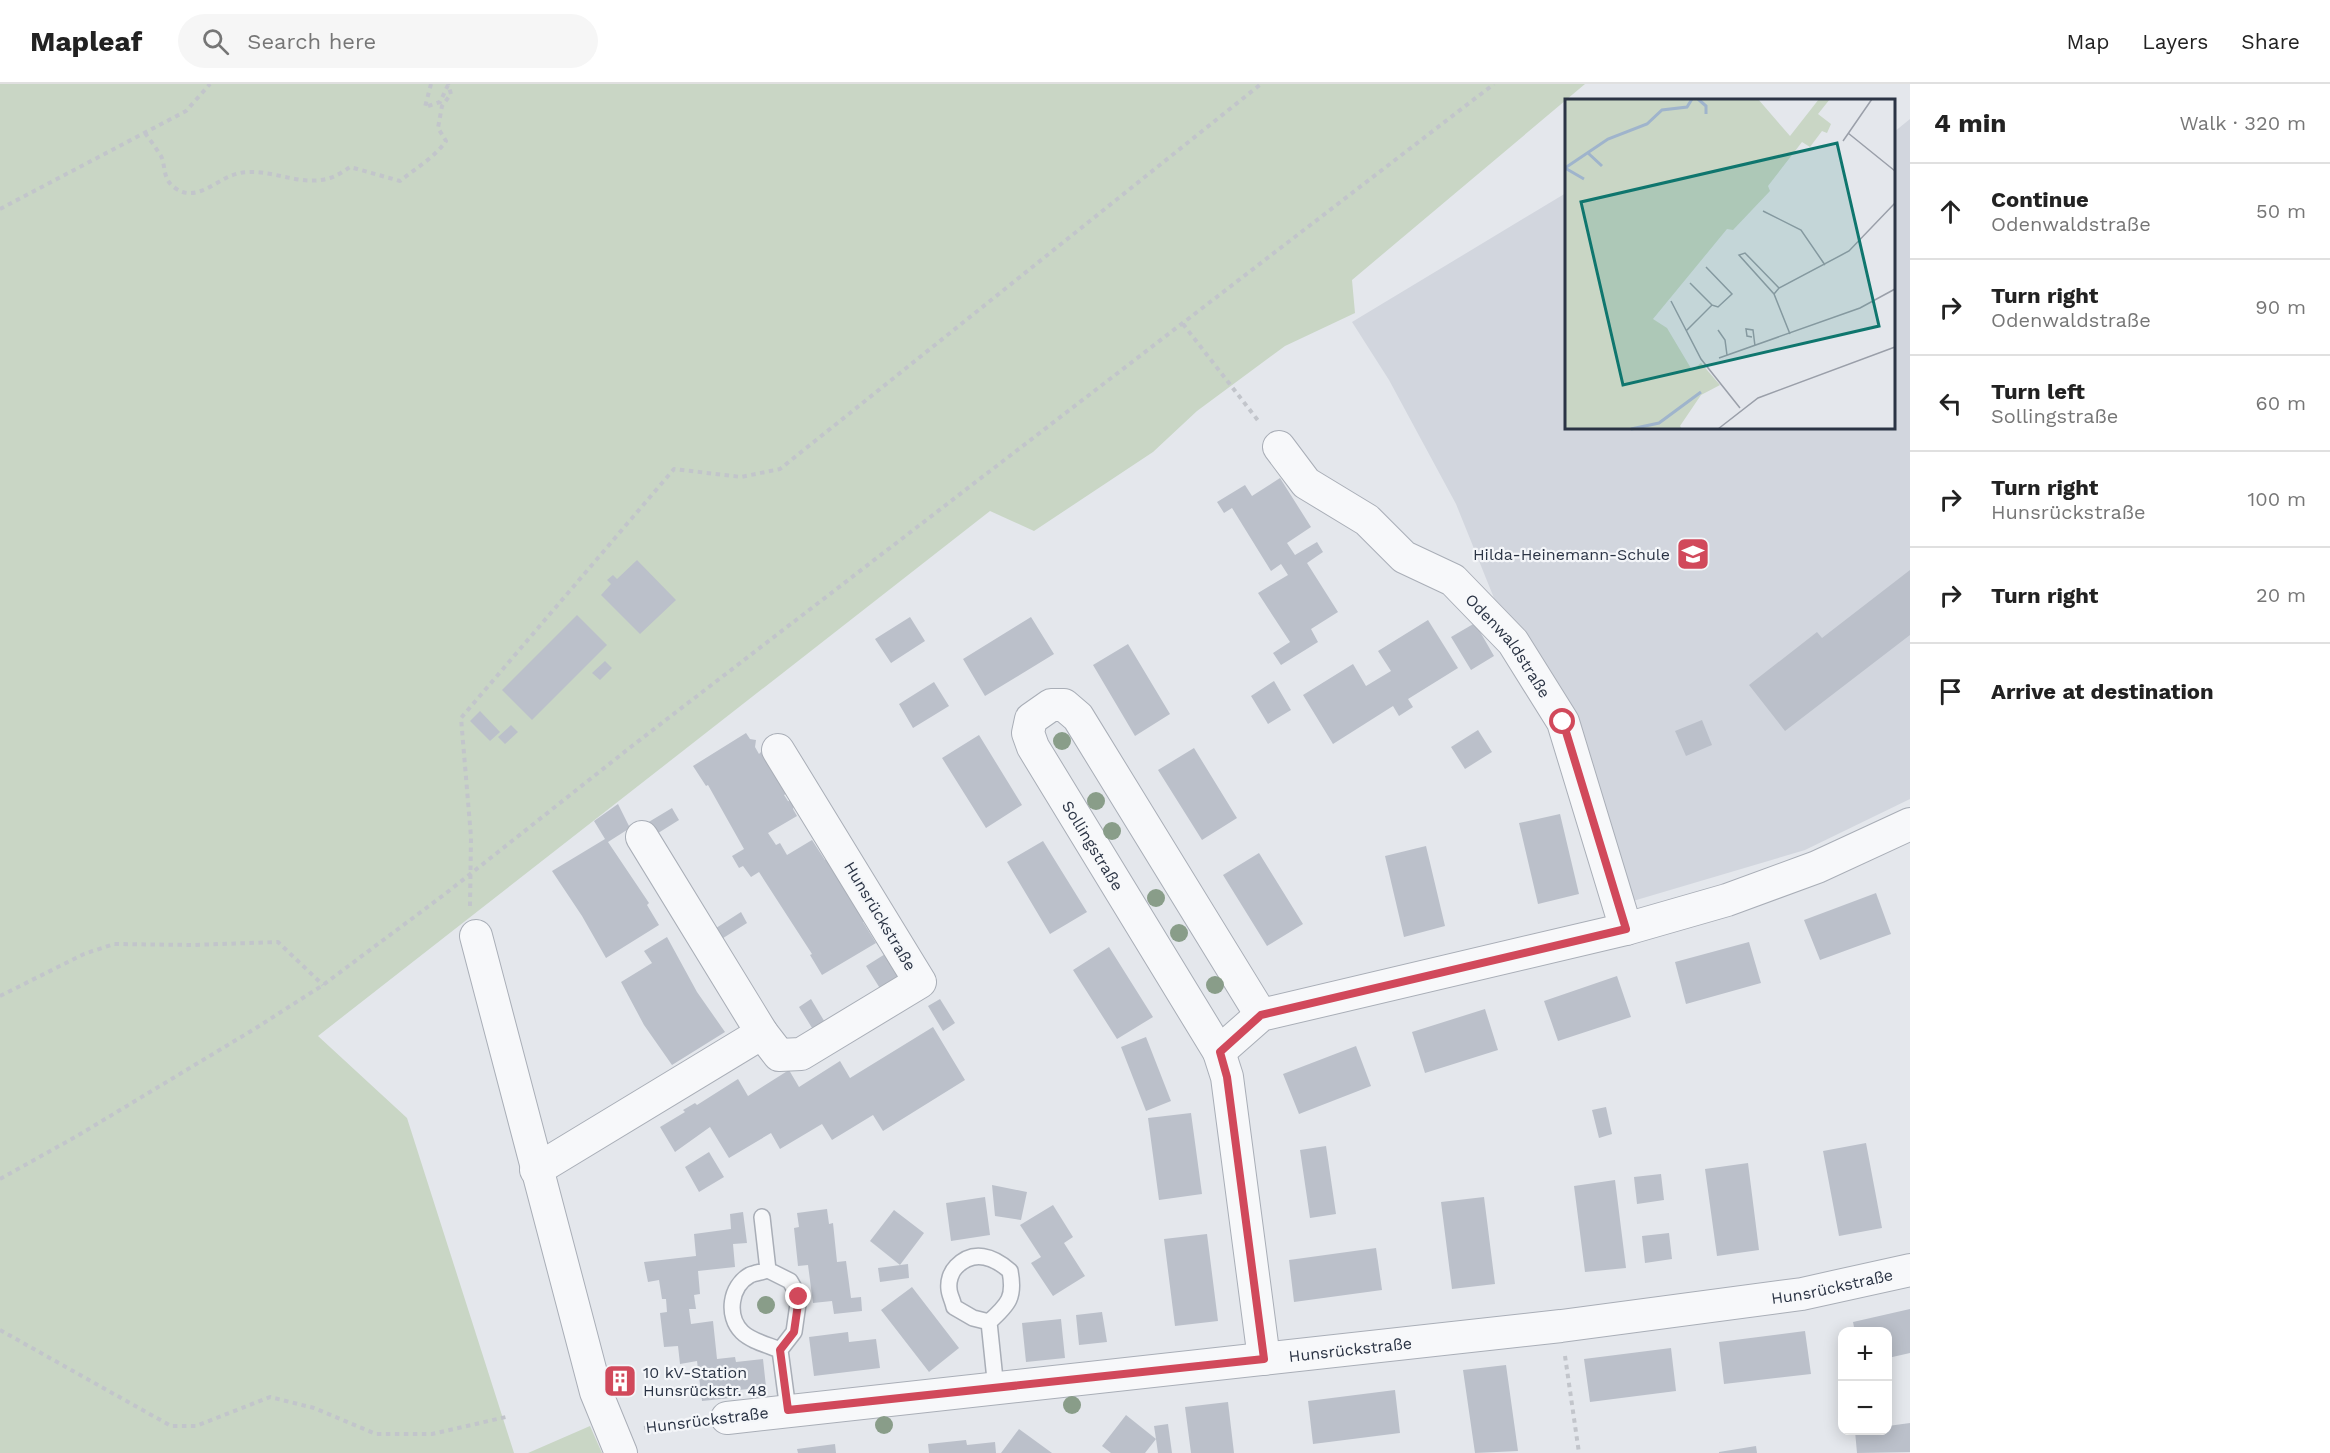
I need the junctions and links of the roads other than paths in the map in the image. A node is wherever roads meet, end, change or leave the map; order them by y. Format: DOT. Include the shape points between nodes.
graph roads {
  1 [pos="1279,447"];
  2 [pos="778,750"];
  3 [pos="1910,824"];
  4 [pos="642,837"];
  5 [pos="1626,929"];
  6 [pos="476,936"];
  7 [pos="1261,1015"];
  8 [pos="762,1033"];
  9 [pos="1220,1052"];
  10 [pos="536,1170"];
  11 [pos="762,1216"];
  12 [pos="768,1270"];
  13 [pos="1910,1270"];
  14 [pos="989,1322"];
  15 [pos="780,1350"];
  16 [pos="1264,1359"];
  17 [pos="996,1389"];
  18 [pos="788,1410"];
  19 [pos="727,1418"];
  20 [pos="616,1443"];
  1 -- 5 [label="street, Odenwaldstraße" via="1306,483 1367,520 1404,558 1453,580 1513,642 1563,722"];
  2 -- 8 [label="street, Hunsrückstraße" via="920,982 801,1054 779,1054"];
  3 -- 5 [label="street" via="1817,867 1726,900"];
  4 -- 8 [label="street, Hunsrückstraße"];
  5 -- 7 [label="street"];
  6 -- 10 [label="street"];
  7 -- 9 [label="street"];
  7 -- 9 [label="street, Sollingstraße" via="1078,717 1064,705 1051,705 1031,719 1028,732 1033,747"];
  8 -- 10 [label="street"];
  9 -- 16 [label="street, Sollingstraße" via="1227,1077"];
  10 -- 20 [label="street" via="596,1392"];
  11 -- 12 [label="lane"];
  12 -- 15 [label="lane" via="790,1281 799,1297 794,1332"];
  12 -- 15 [label="lane" via="748,1276 733,1293 731,1311 741,1332"];
  13 -- 16 [label="street, Hunsrückstraße" via="1802,1294"];
  14 -- 14 [label="lane" via="1006,1306 1013,1289 1010,1271 983,1255 964,1258 952,1272 949,1288 954,1307"];
  14 -- 17 [label="lane"];
  15 -- 18 [label="lane"];
  16 -- 17 [label="street, Hunsrückstraße"];
  17 -- 18 [label="street, Hunsrückstraße"];
  18 -- 19 [label="street, Hunsrückstraße"];
}
